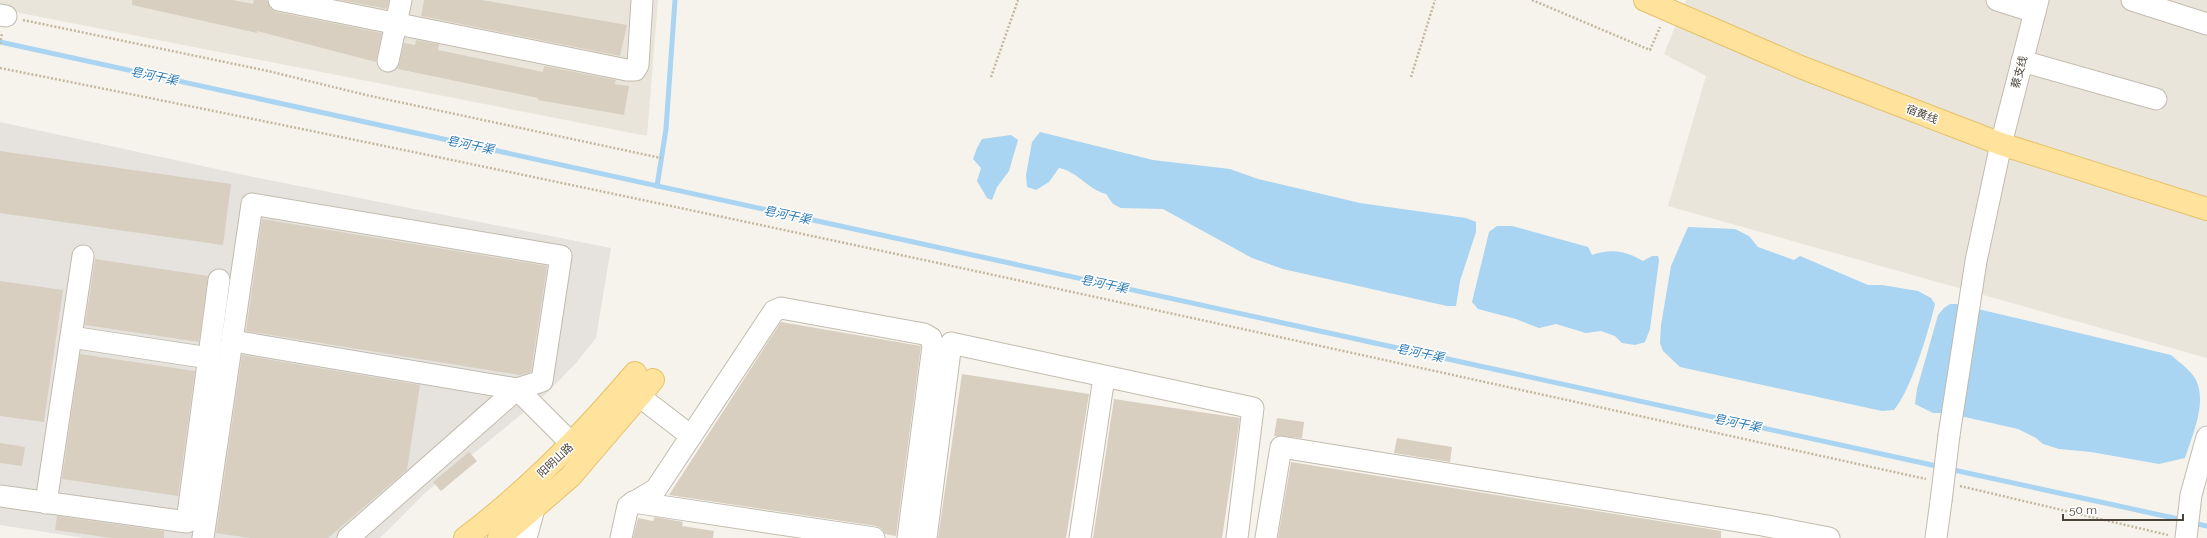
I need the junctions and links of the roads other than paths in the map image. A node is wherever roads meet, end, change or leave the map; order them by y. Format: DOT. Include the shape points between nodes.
graph roads {
  1 [pos="279,0"];
  2 [pos="401,0"];
  3 [pos="642,0"];
  4 [pos="1645,0"];
  5 [pos="1997,0"];
  6 [pos="2132,0"];
  7 [pos="1669,5"];
  8 [pos="2037,6"];
  9 [pos="396,24"];
  10 [pos="2207,24"];
  11 [pos="388,61"];
  12 [pos="2022,61"];
  13 [pos="2156,100"];
  14 [pos="2001,144"];
  15 [pos="2207,209"];
  16 [pos="83,256"];
  17 [pos="219,280"];
  18 [pos="71,337"];
  19 [pos="232,341"];
  20 [pos="209,358"];
  21 [pos="1104,377"];
  22 [pos="517,389"];
  23 [pos="639,396"];
  24 [pos="691,436"];
  25 [pos="2207,437"];
  26 [pos="579,451"];
  27 [pos="0,496"];
  28 [pos="634,502"];
  29 [pos="46,503"];
  30 [pos="534,509"];
  31 [pos="2184,530"];
  32 [pos="1761,531"];
  33 [pos="808,533"];
  34 [pos="203,538"];
  35 [pos="348,538"];
  36 [pos="466,538"];
  37 [pos="499,538"];
  38 [pos="526,538"];
  39 [pos="621,538"];
  40 [pos="874,538"];
  41 [pos="908,538"];
  42 [pos="926,538"];
  43 [pos="1080,538"];
  44 [pos="1237,538"];
  45 [pos="1266,538"];
  46 [pos="1829,538"];
  47 [pos="1936,538"];
  1 -- 9 [label="street"];
  2 -- 9 [label="street"];
  3 -- 9 [label="street" via="638,65 635,70"];
  4 -- 7 [label="main road, 宿黄线"];
  5 -- 8 [label="street"];
  6 -- 10 [label="street"];
  7 -- 14 [label="main road, 宿黄线" via="1803,68"];
  8 -- 12 [label="street, 蔡支线"];
  9 -- 11 [label="street"];
  12 -- 13 [label="street"];
  12 -- 14 [label="street, 蔡支线"];
  14 -- 15 [label="main road, 宿黄线"];
  14 -- 47 [label="street, 蔡支线, bridge" via="1976,261"];
  16 -- 18 [label="street"];
  17 -- 20 [label="street"];
  18 -- 20 [label="street"];
  18 -- 29 [label="street"];
  19 -- 22 [label="street"];
  19 -- 22 [label="street" via="252,204 561,256 542,381"];
  19 -- 34 [label="street"];
  20 -- 29 [label="street" via="187,522"];
  21 -- 42 [label="street" via="950,343"];
  21 -- 43 [label="street"];
  21 -- 44 [label="street" via="1253,408"];
  22 -- 26 [label="street"];
  22 -- 35 [label="street"];
  23 -- 24 [label="street"];
  23 -- 26 [label="main road, 阳明山路"];
  23 -- 26 [label="main road, 阳明山路" via="644,377"];
  24 -- 28 [label="street" via="656,489"];
  24 -- 41 [label="street" via="774,312 781,308 924,334 931,338 934,346"];
  25 -- 31 [label="street"];
  26 -- 30 [label="main road, 阳明山路" via="570,477"];
  26 -- 36 [label="main road, 阳明山路" via="525,488"];
  27 -- 29 [label="street"];
  28 -- 33 [label="street"];
  28 -- 39 [label="street" via="628,506"];
  30 -- 37 [label="main road, 阳明山路"];
  30 -- 38 [label="street"];
  32 -- 45 [label="street" via="1281,447"];
  32 -- 46 [label="street"];
  33 -- 40 [label="street"];
}
